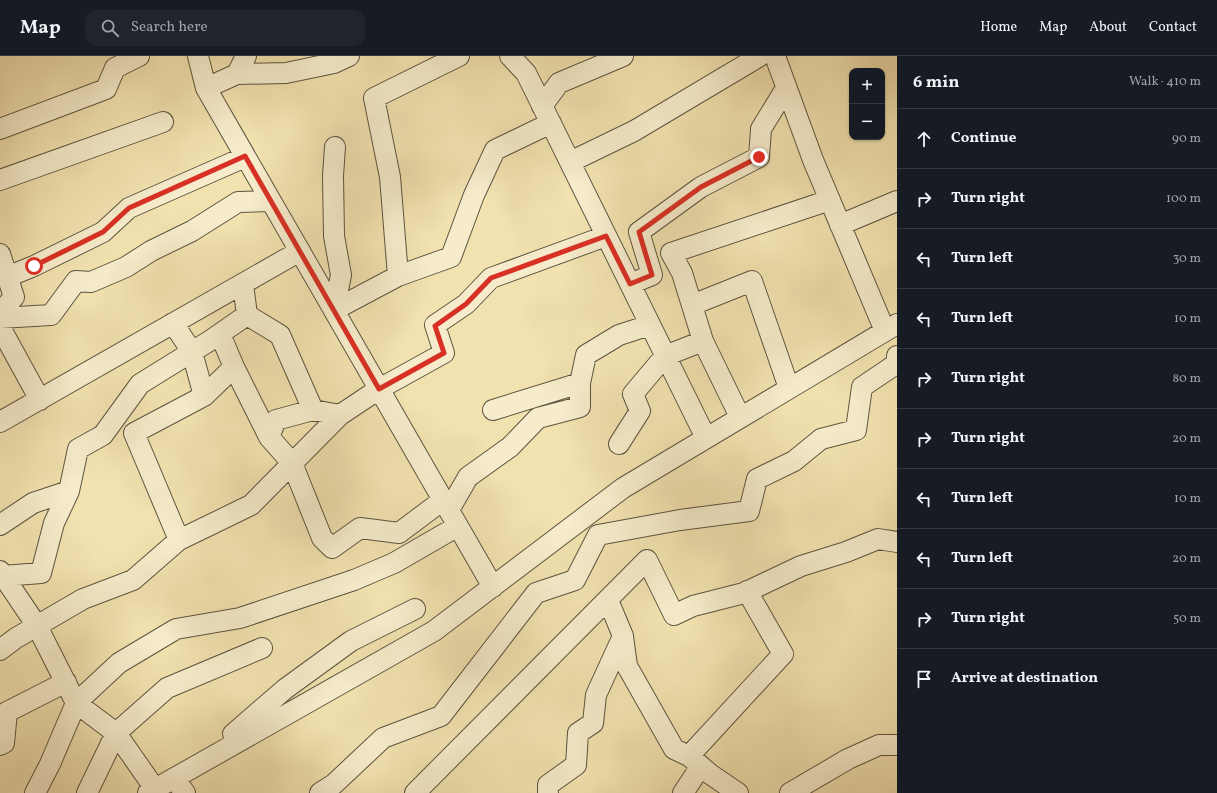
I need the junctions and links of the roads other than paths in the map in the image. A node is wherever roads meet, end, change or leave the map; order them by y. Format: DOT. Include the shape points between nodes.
graph roads {
  1 [pos="139,56"];
  2 [pos="198,56"];
  3 [pos="246,56"];
  4 [pos="349,56"];
  5 [pos="459,56"];
  6 [pos="622,56"];
  7 [pos="760,56"];
  8 [pos="775,56"];
  9 [pos="514,57"];
  10 [pos="236,74"];
  11 [pos="206,88"];
  12 [pos="786,88"];
  13 [pos="547,114"];
  14 [pos="163,122"];
  15 [pos="0,129"];
  16 [pos="335,147"];
  17 [pos="245,156"];
  18 [pos="570,162"];
  19 [pos="0,180"];
  20 [pos="830,200"];
  21 [pos="271,201"];
  22 [pos="897,201"];
  23 [pos="840,225"];
  24 [pos="606,236"];
  25 [pos="300,251"];
  26 [pos="0,254"];
  27 [pos="398,276"];
  28 [pos="7,277"];
  29 [pos="243,284"];
  30 [pos="630,284"];
  31 [pos="692,305"];
  32 [pos="334,310"];
  33 [pos="0,313"];
  34 [pos="247,315"];
  35 [pos="0,318"];
  36 [pos="173,324"];
  37 [pos="650,325"];
  38 [pos="0,327"];
  39 [pos="891,327"];
  40 [pos="220,334"];
  41 [pos="703,341"];
  42 [pos="192,352"];
  43 [pos="665,356"];
  44 [pos="897,356"];
  45 [pos="234,367"];
  46 [pos="580,383"];
  47 [pos="789,388"];
  48 [pos="379,389"];
  49 [pos="204,396"];
  50 [pos="40,400"];
  51 [pos="313,410"];
  52 [pos="493,410"];
  53 [pos="340,415"];
  54 [pos="740,417"];
  55 [pos="0,422"];
  56 [pos="269,437"];
  57 [pos="706,438"];
  58 [pos="619,444"];
  59 [pos="292,463"];
  60 [pos="69,491"];
  61 [pos="450,512"];
  62 [pos="0,525"];
  63 [pos="179,540"];
  64 [pos="897,542"];
  65 [pos="1,575"];
  66 [pos="493,587"];
  67 [pos="747,591"];
  68 [pos="608,600"];
  69 [pos="415,609"];
  70 [pos="36,626"];
  71 [pos="623,636"];
  72 [pos="262,648"];
  73 [pos="0,650"];
  74 [pos="66,682"];
  75 [pos="76,703"];
  76 [pos="116,733"];
  77 [pos="0,745"];
  78 [pos="897,745"];
  79 [pos="695,760"];
  80 [pos="197,765"];
  81 [pos="180,785"];
  82 [pos="151,791"];
  83 [pos="35,793"];
  84 [pos="87,793"];
  85 [pos="320,793"];
  86 [pos="415,793"];
  87 [pos="548,793"];
  88 [pos="683,793"];
  89 [pos="738,793"];
  90 [pos="790,793"];
  1 -- 15 [label="street" via="115,68 106,89"];
  2 -- 11 [label="street"];
  3 -- 10 [label="street"];
  4 -- 10 [label="street" via="334,63 286,73"];
  5 -- 27 [label="street" via="374,98 390,177"];
  6 -- 13 [label="street" via="559,84"];
  7 -- 18 [label="street" via="634,131"];
  8 -- 12 [label="street"];
  9 -- 13 [label="street" via="526,73"];
  10 -- 11 [label="street"];
  11 -- 17 [label="street"];
  12 -- 20 [label="street"];
  12 -- 30 [label="street" via="761,130 759,157 701,187 639,232 652,275"];
  13 -- 18 [label="street"];
  13 -- 27 [label="street" via="495,150 474,195 451,257"];
  14 -- 19 [label="street"];
  16 -- 32 [label="street" via="334,236 341,276"];
  17 -- 21 [label="street"];
  17 -- 28 [label="street" via="129,208 103,232"];
  18 -- 24 [label="street"];
  20 -- 23 [label="street"];
  20 -- 31 [label="street" via="671,253 682,273"];
  21 -- 25 [label="street"];
  21 -- 35 [label="street" via="238,202 126,267 91,282 76,281 51,315"];
  22 -- 23 [label="street"];
  23 -- 39 [label="street"];
  24 -- 30 [label="street"];
  24 -- 48 [label="street" via="491,278 466,304 435,326 444,353"];
  25 -- 29 [label="street"];
  25 -- 32 [label="street"];
  26 -- 28 [label="street"];
  27 -- 32 [label="street"];
  28 -- 33 [label="street" via="14,298"];
  29 -- 34 [label="street"];
  29 -- 36 [label="street"];
  30 -- 37 [label="street"];
  31 -- 41 [label="street"];
  31 -- 47 [label="street" via="752,281"];
  32 -- 48 [label="street"];
  34 -- 40 [label="street"];
  34 -- 51 [label="street" via="280,335"];
  36 -- 42 [label="street"];
  36 -- 50 [label="street"];
  37 -- 43 [label="street"];
  37 -- 46 [label="street" via="620,335 586,355"];
  38 -- 50 [label="street"];
  39 -- 47 [label="street"];
  40 -- 42 [label="street"];
  40 -- 45 [label="street"];
  41 -- 43 [label="street"];
  41 -- 54 [label="street"];
  42 -- 49 [label="street"];
  42 -- 60 [label="street" via="140,384 104,435 78,449"];
  43 -- 57 [label="street"];
  43 -- 58 [label="street" via="633,394 640,412"];
  44 -- 85 [label="street" via="896,364 862,387 856,430 821,439 794,461 757,479 749,511 598,535 575,580 536,593 441,716 383,738 334,784"];
  45 -- 49 [label="street"];
  45 -- 56 [label="street"];
  46 -- 52 [label="street"];
  46 -- 61 [label="street" via="580,407 538,418 510,447 468,477"];
  47 -- 54 [label="street"];
  48 -- 53 [label="street"];
  48 -- 61 [label="street"];
  49 -- 63 [label="street" via="134,433"];
  50 -- 55 [label="street"];
  51 -- 53 [label="street"];
  51 -- 56 [label="street" via="276,420"];
  53 -- 59 [label="street"];
  54 -- 57 [label="street"];
  56 -- 59 [label="street"];
  57 -- 66 [label="street" via="623,488"];
  59 -- 61 [label="street" via="322,538 332,548 360,528 399,532"];
  59 -- 63 [label="street" via="251,505"];
  60 -- 62 [label="street" via="33,503"];
  60 -- 65 [label="street" via="54,524 41,573"];
  61 -- 66 [label="street"];
  61 -- 75 [label="street" via="394,563 354,580 240,618 176,629 119,663"];
  63 -- 70 [label="street" via="133,580 83,598"];
  64 -- 67 [label="street" via="878,538 846,552 801,566"];
  65 -- 70 [label="street"];
  66 -- 80 [label="street" via="434,631"];
  67 -- 68 [label="street" via="693,606 674,615 647,560"];
  67 -- 79 [label="street" via="783,654"];
  68 -- 71 [label="street"];
  68 -- 86 [label="street"];
  69 -- 80 [label="street" via="351,641 285,689"];
  70 -- 73 [label="street"];
  70 -- 74 [label="street"];
  71 -- 79 [label="street" via="627,666 644,698 674,749"];
  71 -- 87 [label="street" via="596,695 593,723 578,733 576,765 548,785"];
  72 -- 76 [label="street" via="166,688"];
  74 -- 75 [label="street"];
  74 -- 77 [label="street" via="7,712 4,743"];
  75 -- 76 [label="street"];
  75 -- 83 [label="street"];
  76 -- 82 [label="street"];
  76 -- 84 [label="street"];
  78 -- 90 [label="street" via="879,745 848,759"];
  79 -- 88 [label="street"];
  79 -- 89 [label="street"];
  80 -- 81 [label="street"];
  81 -- 82 [label="street"];
}
